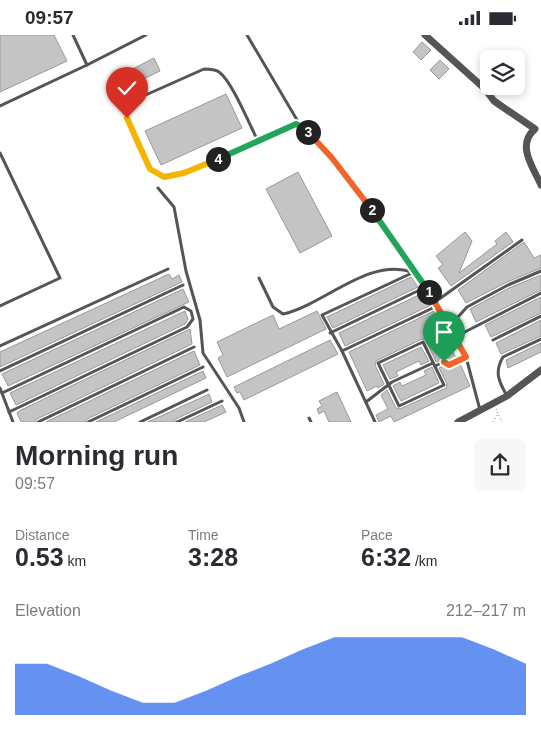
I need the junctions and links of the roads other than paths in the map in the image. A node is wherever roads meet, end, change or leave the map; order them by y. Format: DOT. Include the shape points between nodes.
graph roads {
  1 [pos="72,35"];
  2 [pos="146,35"];
  3 [pos="246,35"];
  4 [pos="425,35"];
  5 [pos="87,65"];
  6 [pos="0,106"];
  7 [pos="300,125"];
  8 [pos="538,129"];
  9 [pos="258,141"];
  10 [pos="0,153"];
  11 [pos="541,185"];
  12 [pos="158,188"];
  13 [pos="522,240"];
  14 [pos="168,269"];
  15 [pos="541,271"];
  16 [pos="412,273"];
  17 [pos="418,277"];
  18 [pos="259,278"];
  19 [pos="184,285"];
  20 [pos="426,287"];
  21 [pos="541,293"];
  22 [pos="436,304"];
  23 [pos="0,306"];
  24 [pos="541,316"];
  25 [pos="449,327"];
  26 [pos="330,333"];
  27 [pos="455,337"];
  28 [pos="541,339"];
  29 [pos="493,340"];
  30 [pos="0,346"];
  31 [pos="194,347"];
  32 [pos="342,351"];
  33 [pos="466,357"];
  34 [pos="434,365"];
  35 [pos="203,367"];
  36 [pos="541,370"];
  37 [pos="0,371"];
  38 [pos="389,385"];
  39 [pos="0,388"];
  40 [pos="207,390"];
  41 [pos="2,393"];
  42 [pos="507,396"];
  43 [pos="222,401"];
  44 [pos="366,402"];
  45 [pos="480,411"];
  46 [pos="9,412"];
  47 [pos="309,418"];
  48 [pos="13,422"];
  49 [pos="38,422"];
  50 [pos="88,422"];
  51 [pos="140,422"];
  52 [pos="177,422"];
  53 [pos="244,422"];
  54 [pos="311,422"];
  55 [pos="375,422"];
  56 [pos="458,422"];
  1 -- 5 [label="lane"];
  2 -- 5 [label="lane"];
  3 -- 7 [label="lane"];
  4 -- 8 [label="street" via="494,101"];
  5 -- 6 [label="lane"];
  7 -- 9 [label="lane"];
  7 -- 17 [label="lane" via="351,182"];
  8 -- 11 [label="street" via="526,139 525,148"];
  9 -- 9 [label="lane" via="227,82 214,69 204,69 121,106 150,169 164,177 184,173"];
  10 -- 23 [label="lane" via="60,278"];
  12 -- 53 [label="lane" via="174,207 186,271 200,320 203,353 239,408"];
  13 -- 22 [label="lane"];
  14 -- 30 [label="lane"];
  15 -- 25 [label="lane" via="467,307"];
  16 -- 17 [label="lane"];
  16 -- 18 [label="lane" via="395,269 372,272 283,314 273,307"];
  16 -- 26 [label="lane" via="322,315"];
  17 -- 20 [label="lane"];
  19 -- 37 [label="lane"];
  20 -- 22 [label="lane"];
  20 -- 26 [label="lane"];
  21 -- 27 [label="lane"];
  22 -- 25 [label="lane"];
  22 -- 32 [label="lane"];
  24 -- 29 [label="lane"];
  25 -- 27 [label="lane"];
  26 -- 32 [label="lane"];
  27 -- 33 [label="lane"];
  28 -- 42 [label="lane" via="503,357 497,371"];
  31 -- 49 [label="lane"];
  32 -- 44 [label="lane"];
  33 -- 34 [label="lane" via="449,365 444,362"];
  33 -- 45 [label="lane"];
  34 -- 38 [label="lane"];
  34 -- 38 [label="lane" via="444,385 399,406"];
  34 -- 38 [label="lane" via="423,341 378,363"];
  35 -- 50 [label="lane"];
  36 -- 42 [label="street"];
  38 -- 44 [label="lane"];
  39 -- 41 [label="lane"];
  40 -- 51 [label="lane"];
  41 -- 46 [label="lane"];
  41 -- 46 [label="lane" via="184,307 188,307 192,314 192,324 188,327"];
  42 -- 45 [label="street"];
  43 -- 52 [label="lane"];
  44 -- 55 [label="lane"];
  45 -- 56 [label="street"];
  46 -- 48 [label="lane"];
  47 -- 54 [label="lane"];
}
